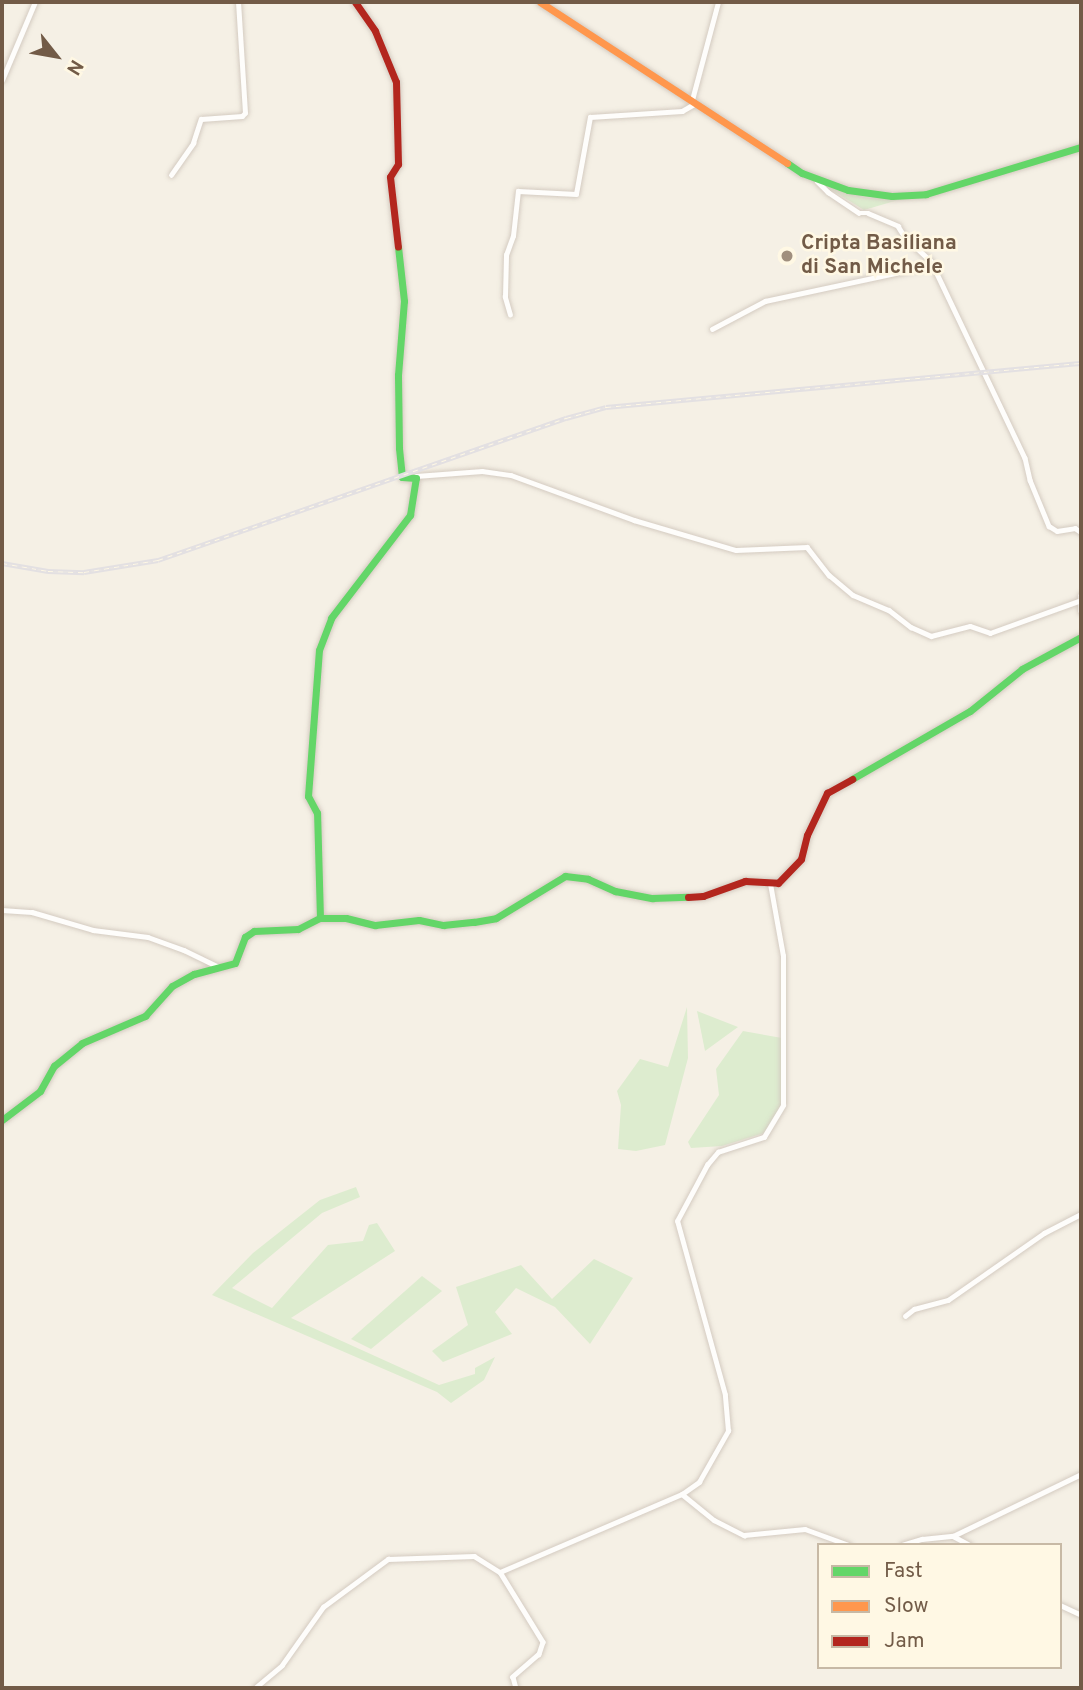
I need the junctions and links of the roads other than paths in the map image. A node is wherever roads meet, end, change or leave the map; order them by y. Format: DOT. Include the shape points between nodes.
graph roads {
  1 [pos="35,2"];
  2 [pos="238,2"];
  3 [pos="355,2"];
  4 [pos="540,2"];
  5 [pos="718,2"];
  6 [pos="2,80"];
  7 [pos="695,101"];
  8 [pos="1081,148"];
  9 [pos="171,175"];
  10 [pos="817,180"];
  11 [pos="933,265"];
  12 [pos="510,315"];
  13 [pos="712,329"];
  14 [pos="416,477"];
  15 [pos="1081,532"];
  16 [pos="1081,597"];
  17 [pos="1081,611"];
  18 [pos="1081,637"];
  19 [pos="770,884"];
  20 [pos="2,910"];
  21 [pos="320,918"];
  22 [pos="220,968"];
  23 [pos="2,1120"];
  24 [pos="1081,1214"];
  25 [pos="905,1316"];
  26 [pos="1081,1474"];
  27 [pos="682,1494"];
  28 [pos="953,1536"];
  29 [pos="844,1543"];
  30 [pos="909,1543"];
  31 [pos="966,1543"];
  32 [pos="500,1572"];
  33 [pos="1062,1606"];
  34 [pos="1081,1615"];
  35 [pos="256,1688"];
  36 [pos="516,1688"];
  1 -- 6 [label="street"];
  2 -- 9 [label="street" via="245,113 201,119 193,143"];
  3 -- 14 [label="street" via="374,31 396,82 398,164 390,177 404,301 399,448 402,477"];
  4 -- 7 [label="street"];
  5 -- 7 [label="street"];
  7 -- 10 [label="street"];
  7 -- 12 [label="street" via="682,111 590,117 576,194 518,191 506,255 505,297"];
  8 -- 10 [label="street" via="911,196 861,193"];
  10 -- 11 [label="street" via="859,213 898,226"];
  11 -- 13 [label="street" via="765,301"];
  11 -- 15 [label="street" via="1025,458 1049,526"];
  14 -- 16 [label="street" via="482,471 511,475 634,520 736,550 807,547 853,595 931,636 970,626 990,634"];
  14 -- 21 [label="street" via="410,515 331,618 319,650 308,796 317,813"];
  16 -- 17 [label="street"];
  18 -- 19 [label="street" via="1022,669 970,712 827,793 801,859 778,883"];
  19 -- 21 [label="street" via="745,881 703,896 652,898 565,876 496,918 474,922 443,925 419,920 375,925"];
  19 -- 27 [label="street" via="783,956 783,1105 764,1138 718,1152 677,1221 725,1395 728,1431 699,1482"];
  20 -- 22 [label="street" via="148,937"];
  21 -- 22 [label="street" via="298,929 268,928 248,934 235,963"];
  22 -- 23 [label="street" via="194,974 172,986 145,1016 82,1043 54,1066 40,1091"];
  24 -- 25 [label="street" via="1044,1233 948,1300"];
  26 -- 28 [label="street"];
  27 -- 29 [label="street" via="714,1520 744,1535 805,1529"];
  27 -- 32 [label="street"];
  28 -- 30 [label="street"];
  28 -- 31 [label="street"];
  32 -- 35 [label="street" via="474,1556 388,1559 323,1606 282,1665"];
  32 -- 36 [label="street" via="543,1642 539,1654 513,1677"];
  33 -- 34 [label="street"];
}
